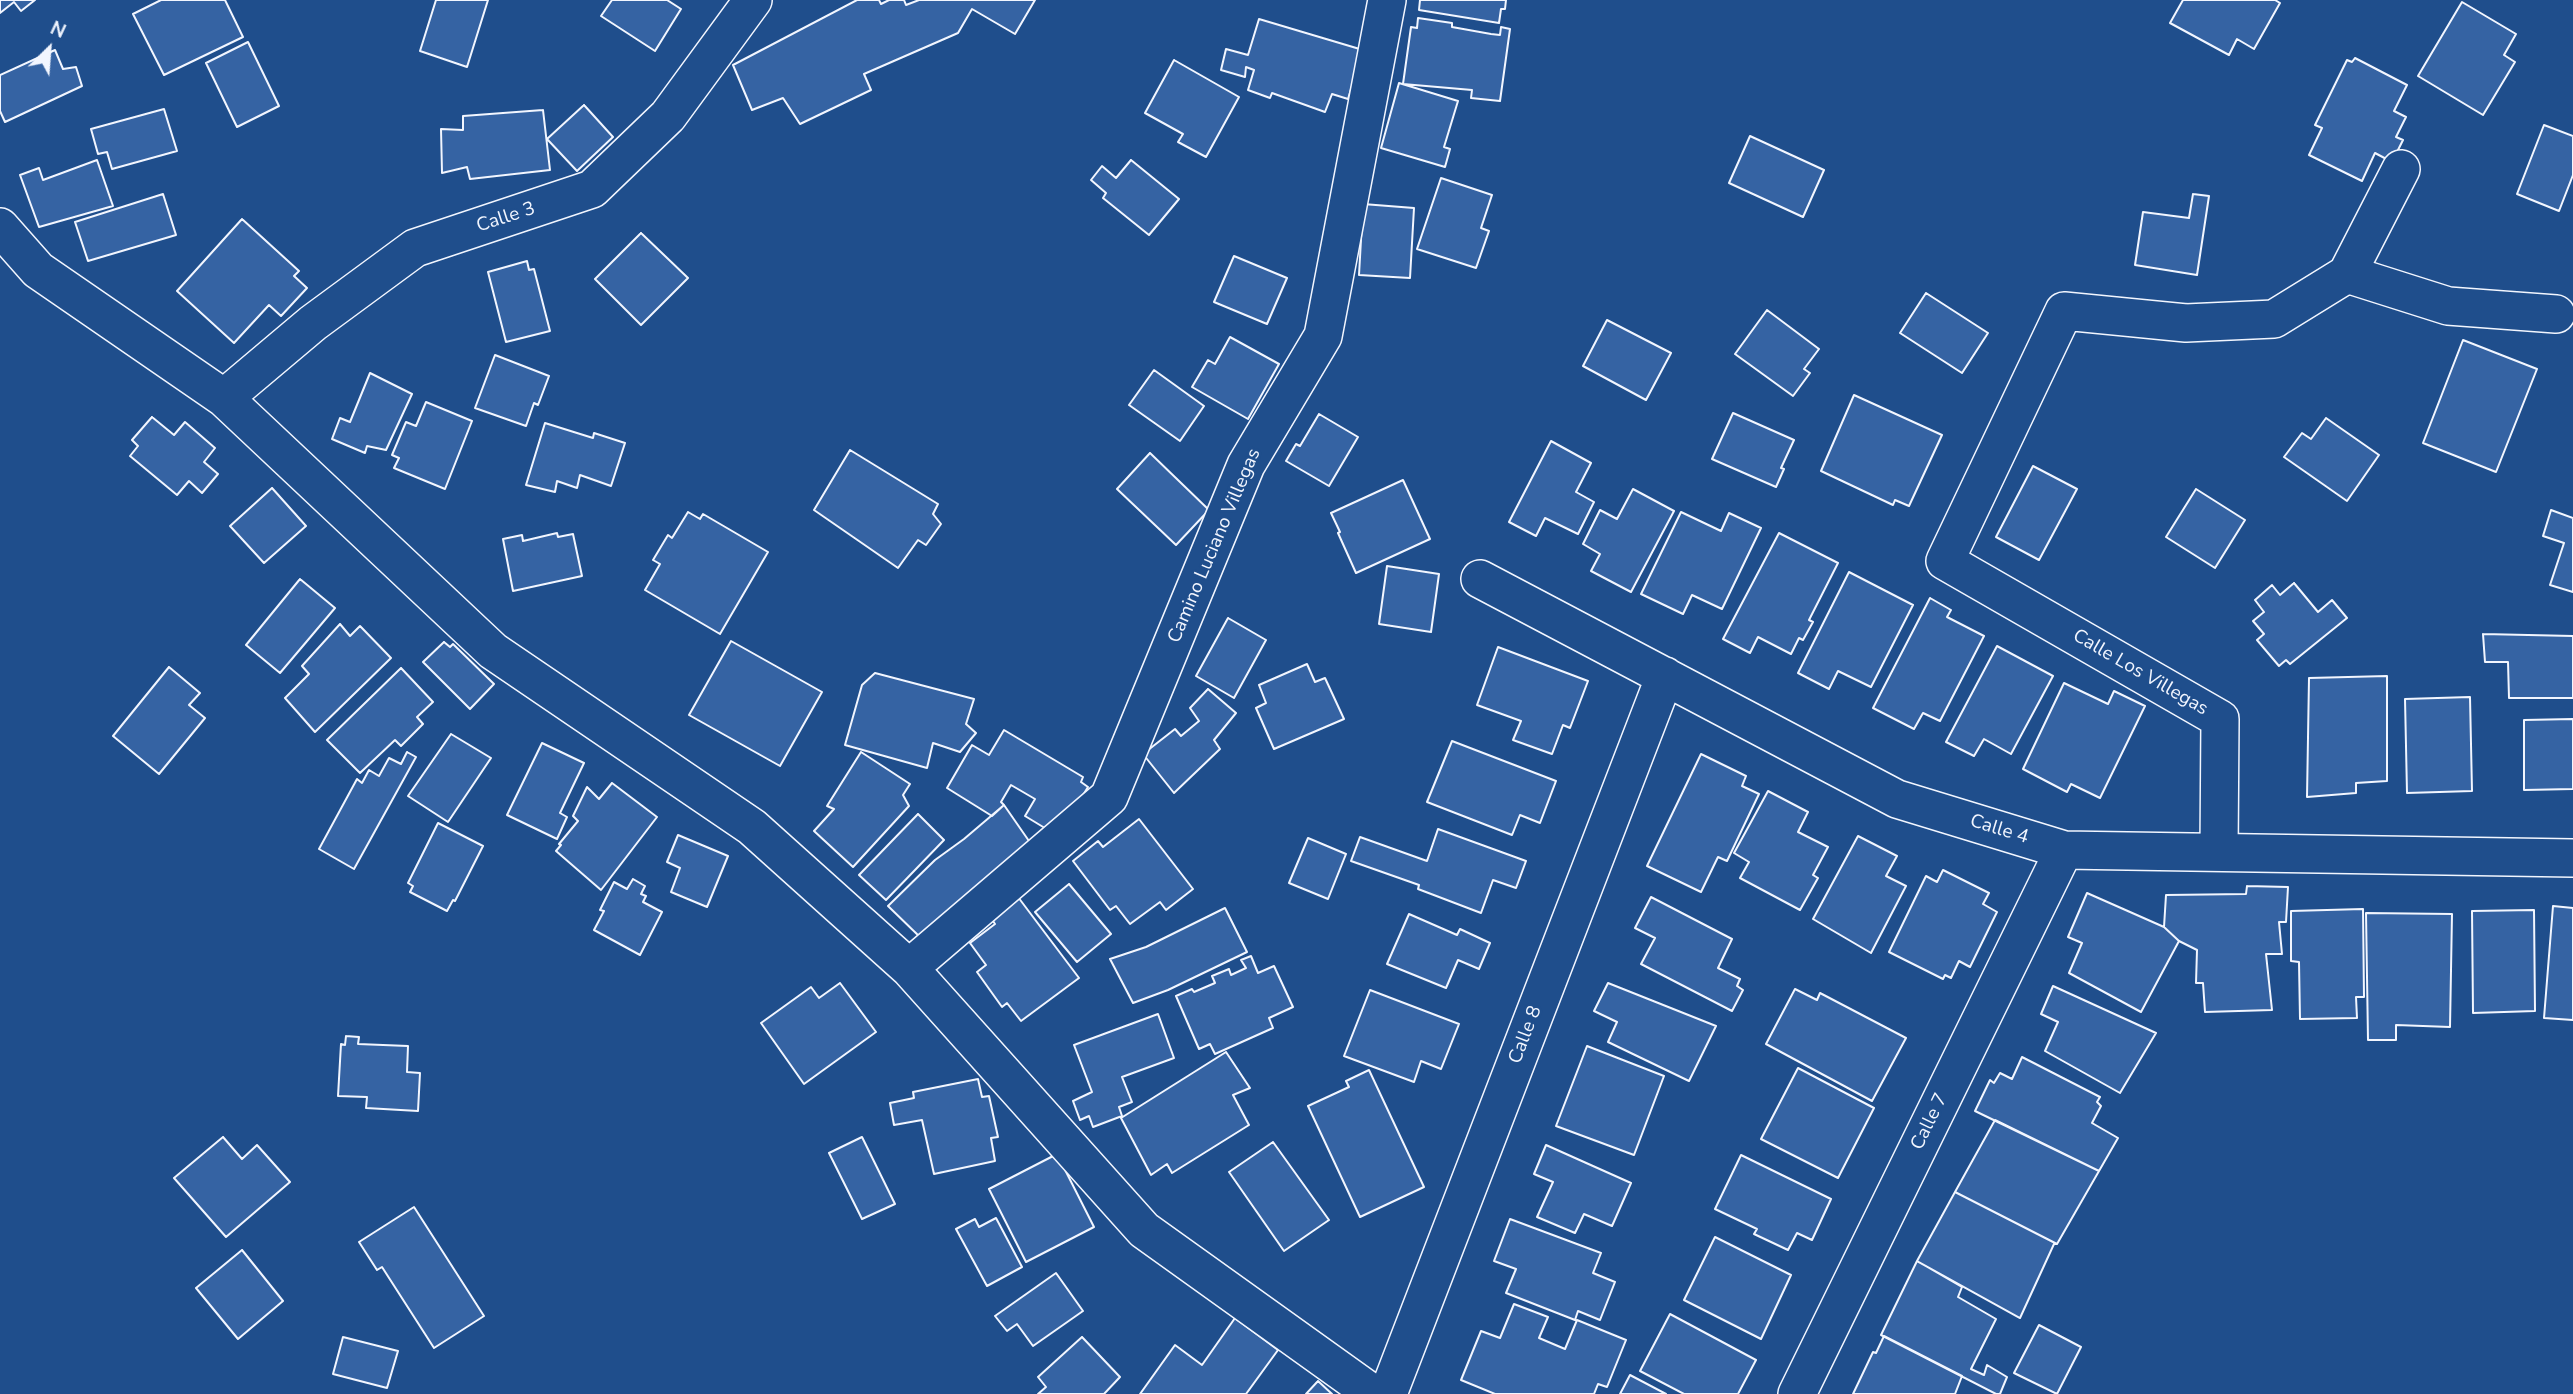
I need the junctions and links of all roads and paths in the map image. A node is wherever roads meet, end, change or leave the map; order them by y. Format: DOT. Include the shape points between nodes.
graph roads {
  1 [pos="753,0"];
  2 [pos="1387,0"];
  3 [pos="2401,169"];
  4 [pos="0,228"];
  5 [pos="2347,274"];
  6 [pos="2556,314"];
  7 [pos="223,398"];
  8 [pos="1480,579"];
  9 [pos="1665,677"];
  10 [pos="2064,850"];
  11 [pos="2219,852"];
  12 [pos="2573,858"];
  13 [pos="909,968"];
  14 [pos="1373,1394"];
  15 [pos="1388,1394"];
  16 [pos="1797,1394"];
  1 -- 7 [label="street, Calle 3" via="668,116 592,189 415,248 313,323"];
  2 -- 13 [label="street, Camino Luciano Villegas" via="1322,336 1246,465 1109,797"];
  3 -- 5 [label="street"];
  4 -- 7 [label="street" via="38,270"];
  5 -- 6 [label="street" via="2448,306"];
  5 -- 11 [label="street, Calle Los Villegas" via="2274,319 2186,323 2064,312 1945,561 2220,719"];
  7 -- 13 [label="street" via="493,651 752,827"];
  8 -- 9 [label="street, Calle 4"];
  9 -- 10 [label="street, Calle 4" via="1897,799"];
  9 -- 15 [label="street, Calle 8"];
  10 -- 11 [label="street, Calle 4"];
  10 -- 16 [label="street, Calle 7"];
  11 -- 12 [label="street, Calle 4"];
  13 -- 14 [label="street" via="1144,1230"];
}
